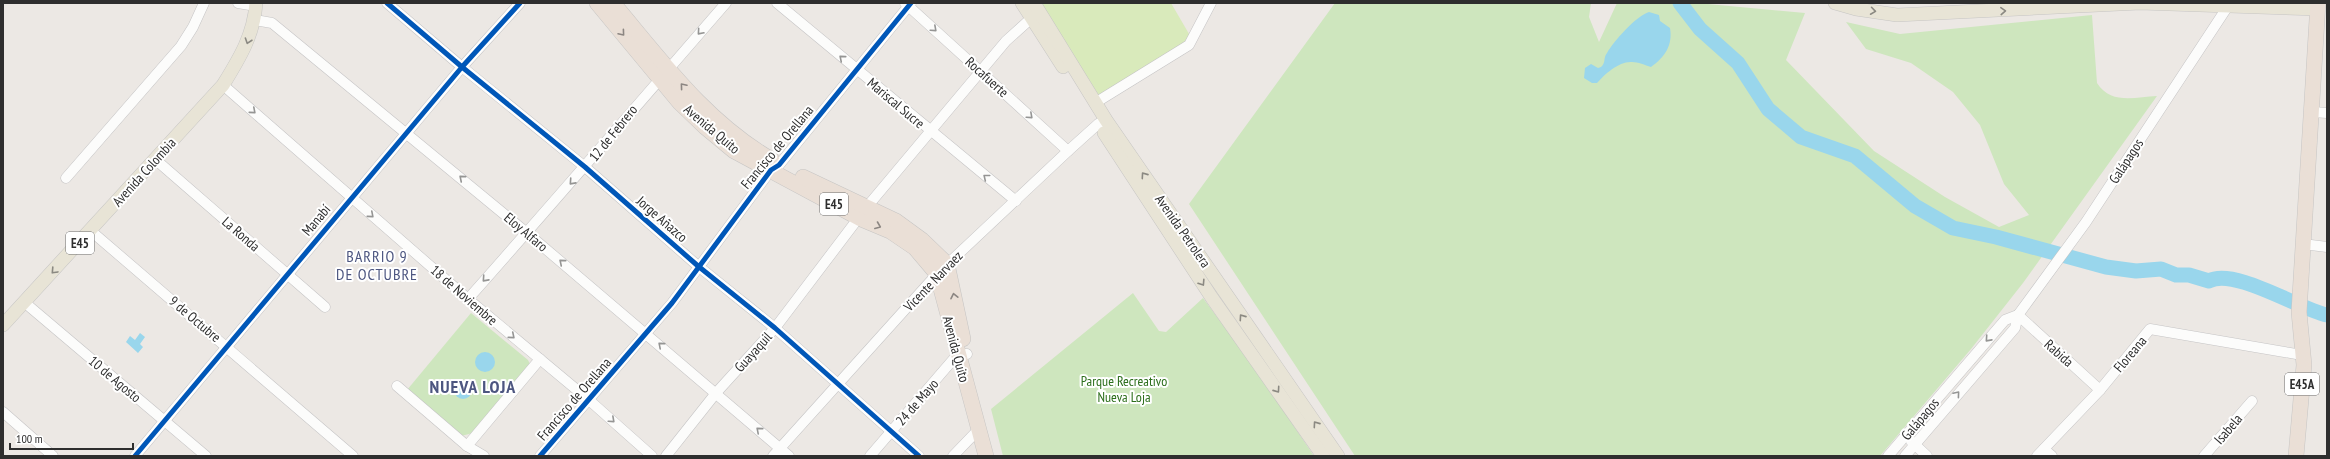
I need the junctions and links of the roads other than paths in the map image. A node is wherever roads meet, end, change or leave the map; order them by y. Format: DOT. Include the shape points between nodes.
graph roads {
  1 [pos="204,3"];
  2 [pos="238,3"];
  3 [pos="387,3"];
  4 [pos="520,3"];
  5 [pos="597,3"];
  6 [pos="612,3"];
  7 [pos="726,3"];
  8 [pos="777,3"];
  9 [pos="1022,3"];
  10 [pos="1211,3"];
  11 [pos="1835,3"];
  12 [pos="2140,3"];
  13 [pos="256,4"];
  14 [pos="908,4"];
  15 [pos="2229,4"];
  16 [pos="2033,6"];
  17 [pos="2321,7"];
  18 [pos="1035,11"];
  19 [pos="255,20"];
  20 [pos="462,67"];
  21 [pos="857,71"];
  22 [pos="982,72"];
  23 [pos="664,73"];
  24 [pos="223,85"];
  25 [pos="1096,103"];
  26 [pos="2320,112"];
  27 [pos="1102,122"];
  28 [pos="931,132"];
  29 [pos="406,133"];
  30 [pos="1068,151"];
  31 [pos="156,160"];
  32 [pos="585,167"];
  33 [pos="775,167"];
  34 [pos="66,178"];
  35 [pos="351,198"];
  36 [pos="1016,201"];
  37 [pos="862,213"];
  38 [pos="91,230"];
  39 [pos="527,233"];
  40 [pos="2303,244"];
  41 [pos="2327,247"];
  42 [pos="698,266"];
  43 [pos="942,269"];
  44 [pos="287,273"];
  45 [pos="468,299"];
  46 [pos="24,302"];
  47 [pos="326,307"];
  48 [pos="2018,315"];
  49 [pos="3,324"];
  50 [pos="775,328"];
  51 [pos="647,334"];
  52 [pos="226,346"];
  53 [pos="962,354"];
  54 [pos="2302,355"];
  55 [pos="540,360"];
  56 [pos="838,385"];
  57 [pos="397,386"];
  58 [pos="2100,390"];
  59 [pos="716,393"];
  60 [pos="589,400"];
  61 [pos="2252,401"];
  62 [pos="3,412"];
  63 [pos="164,421"];
  64 [pos="978,430"];
  65 [pos="890,432"];
  66 [pos="1906,437"];
  67 [pos="1915,445"];
  68 [pos="467,446"];
  69 [pos="780,448"];
  70 [pos="2041,452"];
  71 [pos="53,456"];
  72 [pos="135,456"];
  73 [pos="206,456"];
  74 [pos="354,456"];
  75 [pos="484,456"];
  76 [pos="540,456"];
  77 [pos="652,456"];
  78 [pos="666,456"];
  79 [pos="773,456"];
  80 [pos="789,456"];
  81 [pos="870,456"];
  82 [pos="919,456"];
  83 [pos="953,456"];
  84 [pos="986,456"];
  85 [pos="994,456"];
  86 [pos="1323,456"];
  87 [pos="1338,456"];
  88 [pos="1888,456"];
  89 [pos="1905,456"];
  90 [pos="1927,456"];
  91 [pos="2052,456"];
  92 [pos="2204,456"];
  93 [pos="2296,456"];
  1 -- 34 [label="street" via="194,27 181,46"];
  2 -- 13 [label="street"];
  3 -- 20 [label="street, Jorge Añazco"];
  4 -- 20 [label="street, Manabí"];
  5 -- 23 [label="highway, Avenida Quito / E45, one-way"];
  6 -- 23 [label="highway, Avenida Quito / E45"];
  7 -- 23 [label="street, 12 de Febrero, one-way"];
  21 -- 8 [label="street, Mariscal Sucre, one-way"];
  9 -- 18 [label="main road, Avenida Petrolera"];
  10 -- 25 [label="street" via="1189,45"];
  11 -- 16 [label="main road, one-way" via="1897,15"];
  12 -- 15 [label="main road"];
  12 -- 16 [label="main road"];
  13 -- 19 [label="main road, Avenida Colombia / E45"];
  14 -- 21 [label="street, Francisco de Orellana"];
  14 -- 22 [label="street, Rocafuerte, one-way"];
  15 -- 17 [label="main road"];
  15 -- 48 [label="street, Galápagos" via="2084,225"];
  17 -- 26 [label="highway, E45A"];
  18 -- 22 [label="street, Guayaquil" via="1006,41"];
  18 -- 25 [label="main road, Avenida Petrolera"];
  18 -- 27 [label="main road, Avenida Petrolera"];
  19 -- 24 [label="main road, Avenida Colombia / E45, one-way" via="247,45"];
  19 -- 29 [label="street, Eloy Alfaro" via="272,23"];
  20 -- 29 [label="street, Manabí"];
  20 -- 32 [label="street, Jorge Añazco"];
  21 -- 28 [label="street, Mariscal Sucre"];
  21 -- 33 [label="street, Francisco de Orellana"];
  22 -- 28 [label="street, Guayaquil"];
  22 -- 30 [label="street, Rocafuerte, one-way"];
  23 -- 32 [label="street, 12 de Febrero"];
  23 -- 33 [label="highway, Avenida Quito / E45" via="730,133"];
  24 -- 31 [label="main road, Avenida Colombia / E45"];
  24 -- 35 [label="street, 18 de Noviembre, one-way"];
  25 -- 27 [label="main road, Avenida Petrolera"];
  26 -- 40 [label="highway, E45A"];
  27 -- 30 [label="street, Vicente Narvaez"];
  27 -- 86 [label="main road, Avenida Petrolera, one-way" via="1212,298"];
  87 -- 27 [label="main road, Avenida Petrolera, one-way"];
  36 -- 28 [label="street, Mariscal Sucre, one-way"];
  28 -- 37 [label="street, Guayaquil"];
  29 -- 35 [label="street, Manabí"];
  39 -- 29 [label="street, Eloy Alfaro, one-way"];
  30 -- 36 [label="street, Vicente Narvaez"];
  31 -- 38 [label="main road, Avenida Colombia / E45"];
  31 -- 44 [label="street, La Ronda"];
  32 -- 39 [label="street, 12 de Febrero, one-way"];
  32 -- 42 [label="street, Jorge Añazco"];
  33 -- 37 [label="highway, Avenida Quito / E45"];
  33 -- 42 [label="street, Francisco de Orellana"];
  35 -- 44 [label="street, Manabí"];
  35 -- 45 [label="street, 18 de Noviembre, one-way"];
  36 -- 43 [label="street, Vicente Narvaez"];
  37 -- 43 [label="highway, Avenida Quito / E45" via="896,221 922,240"];
  37 -- 50 [label="street, Guayaquil"];
  38 -- 46 [label="main road, Avenida Colombia / E45, one-way"];
  38 -- 52 [label="street, 9 de Octubre"];
  39 -- 45 [label="street, 12 de Febrero, one-way"];
  51 -- 39 [label="street, Eloy Alfaro, one-way"];
  40 -- 41 [label="street"];
  40 -- 54 [label="highway, E45A" via="2299,312"];
  42 -- 50 [label="street, Jorge Añazco"];
  42 -- 51 [label="street, Francisco de Orellana"];
  43 -- 53 [label="highway, Avenida Quito"];
  43 -- 56 [label="street, Vicente Narvaez"];
  44 -- 47 [label="street, La Ronda"];
  44 -- 52 [label="street, Manabí"];
  45 -- 55 [label="street, 18 de Noviembre, one-way"];
  46 -- 49 [label="main road, Avenida Colombia / E45"];
  46 -- 63 [label="street, 10 de Agosto"];
  48 -- 58 [label="street, Rabida"];
  48 -- 66 [label="street, Galápagos, one-way" via="2005,320"];
  67 -- 48 [label="street, Galápagos, one-way" via="2015,328"];
  50 -- 56 [label="street, Jorge Añazco"];
  50 -- 59 [label="street, Guayaquil"];
  59 -- 51 [label="street, Eloy Alfaro, one-way"];
  51 -- 60 [label="street, Francisco de Orellana"];
  52 -- 63 [label="street, Manabí"];
  52 -- 74 [label="street, 9 de Octubre"];
  53 -- 64 [label="highway, Avenida Quito"];
  53 -- 65 [label="street, 24 de Mayo"];
  53 -- 85 [label="highway, Avenida Quito"];
  54 -- 58 [label="street, Floreana" via="2150,329"];
  54 -- 93 [label="highway, E45A" via="2304,365"];
  55 -- 60 [label="street, 18 de Noviembre"];
  55 -- 68 [label="street"];
  56 -- 65 [label="street, Jorge Añazco"];
  56 -- 69 [label="street, Vicente Narvaez"];
  57 -- 68 [label="street"];
  58 -- 70 [label="street, Floreana"];
  69 -- 59 [label="street, Eloy Alfaro, one-way"];
  59 -- 78 [label="street, Guayaquil"];
  60 -- 76 [label="street, Francisco de Orellana"];
  60 -- 77 [label="street, 18 de Noviembre, one-way"];
  61 -- 92 [label="street, Isabela"];
  62 -- 71 [label="street"];
  63 -- 72 [label="street, Manabí"];
  63 -- 73 [label="street, 10 de Agosto"];
  64 -- 83 [label="street"];
  64 -- 84 [label="highway, Avenida Quito"];
  65 -- 81 [label="street, 24 de Mayo"];
  65 -- 82 [label="street, Jorge Añazco"];
  66 -- 67 [label="street"];
  66 -- 88 [label="street, Galápagos"];
  67 -- 89 [label="street, Galápagos"];
  67 -- 90 [label="street"];
  68 -- 75 [label="street"];
  69 -- 79 [label="street, Vicente Narvaez"];
  69 -- 80 [label="street, Eloy Alfaro"];
  70 -- 91 [label="street"];
}
